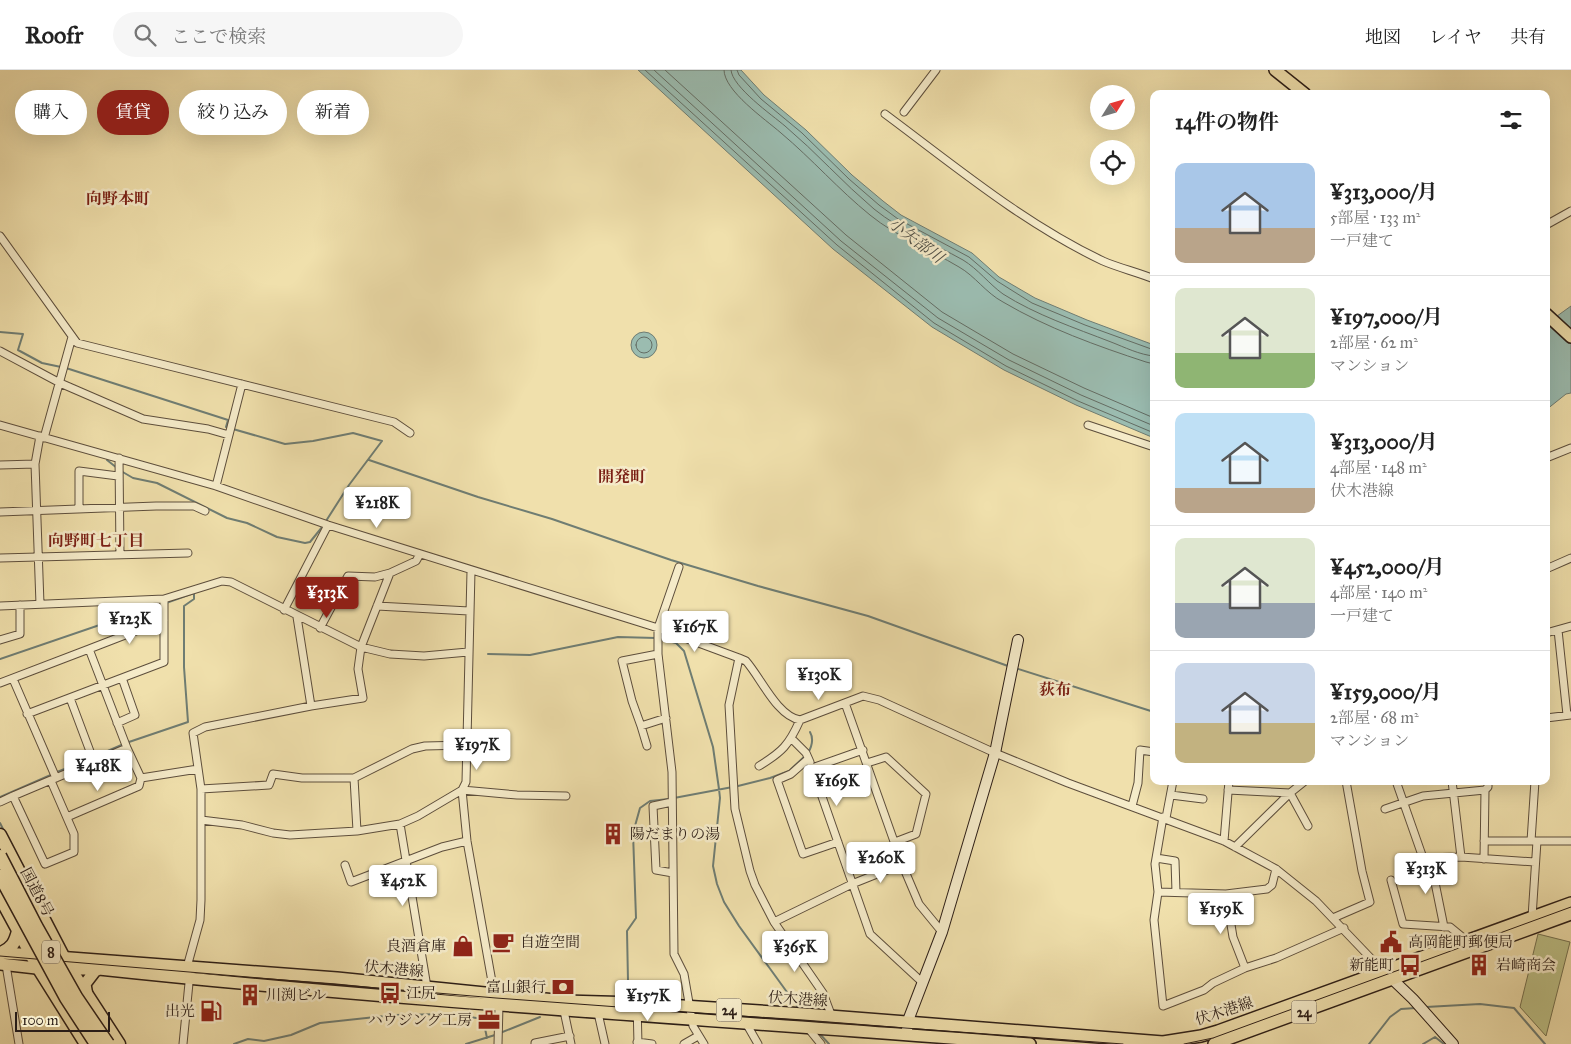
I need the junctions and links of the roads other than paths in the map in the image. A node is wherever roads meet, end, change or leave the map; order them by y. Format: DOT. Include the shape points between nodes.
graph roads {
  1 [pos="936,70"];
  2 [pos="1275,70"];
  3 [pos="1300,90"];
  4 [pos="904,112"];
  5 [pos="885,114"];
  6 [pos="1571,211"];
  7 [pos="1550,224"];
  8 [pos="0,236"];
  9 [pos="1150,278"];
  10 [pos="1550,318"];
  11 [pos="72,337"];
  12 [pos="1571,337"];
  13 [pos="0,351"];
  14 [pos="60,383"];
  15 [pos="242,384"];
  16 [pos="0,425"];
  17 [pos="1088,425"];
  18 [pos="410,432"];
  19 [pos="229,435"];
  20 [pos="42,437"];
  21 [pos="1150,446"];
  22 [pos="1571,448"];
  23 [pos="1550,456"];
  24 [pos="119,458"];
  25 [pos="35,464"];
  26 [pos="0,465"];
  27 [pos="118,476"];
  28 [pos="216,486"];
  29 [pos="119,508"];
  30 [pos="79,509"];
  31 [pos="37,511"];
  32 [pos="205,511"];
  33 [pos="0,512"];
  34 [pos="328,526"];
  35 [pos="188,553"];
  36 [pos="120,554"];
  37 [pos="420,554"];
  38 [pos="38,556"];
  39 [pos="0,558"];
  40 [pos="1571,558"];
  41 [pos="679,567"];
  42 [pos="1550,567"];
  43 [pos="471,570"];
  44 [pos="390,574"];
  45 [pos="164,599"];
  46 [pos="40,604"];
  47 [pos="20,605"];
  48 [pos="0,606"];
  49 [pos="377,606"];
  50 [pos="284,610"];
  51 [pos="469,611"];
  52 [pos="298,617"];
  53 [pos="164,620"];
  54 [pos="1571,626"];
  55 [pos="320,628"];
  56 [pos="658,628"];
  57 [pos="1558,630"];
  58 [pos="1550,631"];
  59 [pos="0,640"];
  60 [pos="1018,640"];
  61 [pos="361,647"];
  62 [pos="89,649"];
  63 [pos="468,652"];
  64 [pos="658,654"];
  65 [pos="739,658"];
  66 [pos="122,678"];
  67 [pos="12,679"];
  68 [pos="0,683"];
  69 [pos="103,685"];
  70 [pos="70,698"];
  71 [pos="845,703"];
  72 [pos="311,706"];
  73 [pos="28,714"];
  74 [pos="1569,715"];
  75 [pos="1550,717"];
  76 [pos="666,718"];
  77 [pos="800,720"];
  78 [pos="117,723"];
  79 [pos="641,726"];
  80 [pos="792,739"];
  81 [pos="125,744"];
  82 [pos="467,745"];
  83 [pos="648,746"];
  84 [pos="862,750"];
  85 [pos="1150,751"];
  86 [pos="995,753"];
  87 [pos="93,759"];
  88 [pos="808,759"];
  89 [pos="867,763"];
  90 [pos="759,766"];
  91 [pos="812,768"];
  92 [pos="198,769"];
  93 [pos="141,778"];
  94 [pos="354,778"];
  95 [pos="54,780"];
  96 [pos="1172,785"];
  97 [pos="1229,785"];
  98 [pos="1300,785"];
  99 [pos="1347,785"];
  100 [pos="1397,785"];
  101 [pos="1452,785"];
  102 [pos="1488,785"];
  103 [pos="1534,785"];
  104 [pos="201,789"];
  105 [pos="462,790"];
  106 [pos="1228,790"];
  107 [pos="1485,790"];
  108 [pos="1453,792"];
  109 [pos="1290,793"];
  110 [pos="1171,795"];
  111 [pos="13,796"];
  112 [pos="566,796"];
  113 [pos="1203,799"];
  114 [pos="0,802"];
  115 [pos="672,802"];
  116 [pos="1403,802"];
  117 [pos="1132,806"];
  118 [pos="1385,809"];
  119 [pos="67,817"];
  120 [pos="1165,818"];
  121 [pos="201,820"];
  122 [pos="400,824"];
  123 [pos="1308,826"];
  124 [pos="357,831"];
  125 [pos="0,835"];
  126 [pos="1224,840"];
  127 [pos="467,841"];
  128 [pos="1534,841"];
  129 [pos="1571,841"];
  130 [pos="838,842"];
  131 [pos="894,842"];
  132 [pos="1484,842"];
  133 [pos="1235,847"];
  134 [pos="0,856"];
  135 [pos="1461,856"];
  136 [pos="1156,858"];
  137 [pos="1430,858"];
  138 [pos="1484,859"];
  139 [pos="406,861"];
  140 [pos="1535,862"];
  141 [pos="902,864"];
  142 [pos="345,865"];
  143 [pos="1276,869"];
  144 [pos="673,873"];
  145 [pos="0,876"];
  146 [pos="1391,880"];
  147 [pos="852,884"];
  148 [pos="1158,892"];
  149 [pos="1176,892"];
  150 [pos="1226,894"];
  151 [pos="0,897"];
  152 [pos="1571,903"];
  153 [pos="1571,914"];
  154 [pos="1532,917"];
  155 [pos="1333,918"];
  156 [pos="774,922"];
  157 [pos="1444,927"];
  158 [pos="1344,928"];
  159 [pos="18,931"];
  160 [pos="942,932"];
  161 [pos="1465,941"];
  162 [pos="0,953"];
  163 [pos="31,955"];
  164 [pos="67,963"];
  165 [pos="3,964"];
  166 [pos="187,966"];
  167 [pos="1245,968"];
  168 [pos="39,969"];
  169 [pos="98,969"];
  170 [pos="1383,971"];
  171 [pos="188,979"];
  172 [pos="1393,980"];
  173 [pos="923,983"];
  174 [pos="427,987"];
  175 [pos="494,993"];
  176 [pos="87,996"];
  177 [pos="500,1005"];
  178 [pos="637,1009"];
  179 [pos="564,1011"];
  180 [pos="598,1013"];
  181 [pos="690,1014"];
  182 [pos="832,1017"];
  183 [pos="746,1023"];
  184 [pos="808,1028"];
  185 [pos="907,1029"];
  186 [pos="570,1036"];
  187 [pos="698,1036"];
  188 [pos="954,1041"];
  189 [pos="1126,1042"];
  190 [pos="638,1043"];
  191 [pos="19,1044"];
  192 [pos="86,1044"];
  193 [pos="96,1044"];
  194 [pos="108,1044"];
  195 [pos="119,1044"];
  196 [pos="183,1044"];
  197 [pos="498,1044"];
  198 [pos="535,1044"];
  199 [pos="571,1044"];
  200 [pos="605,1044"];
  201 [pos="652,1044"];
  202 [pos="684,1044"];
  203 [pos="704,1044"];
  204 [pos="758,1044"];
  205 [pos="821,1044"];
  206 [pos="1030,1044"];
  207 [pos="1214,1044"];
  208 [pos="1453,1044"];
  1 -- 4 [label="street"];
  2 -- 3 [label="main road"];
  5 -- 9 [label="street" via="1010,207 1105,262"];
  6 -- 7 [label="street"];
  8 -- 11 [label="street"];
  10 -- 12 [label="main road"];
  11 -- 14 [label="street"];
  11 -- 15 [label="street" via="77,343"];
  13 -- 14 [label="street"];
  14 -- 19 [label="street" via="144,419"];
  14 -- 20 [label="street"];
  15 -- 18 [label="street" via="394,422"];
  15 -- 19 [label="street"];
  16 -- 20 [label="street"];
  17 -- 21 [label="street"];
  19 -- 28 [label="street"];
  20 -- 24 [label="street"];
  20 -- 25 [label="street"];
  22 -- 23 [label="street"];
  24 -- 27 [label="street"];
  24 -- 28 [label="street"];
  25 -- 26 [label="street"];
  25 -- 31 [label="street"];
  27 -- 29 [label="street"];
  27 -- 30 [label="street" via="78,471"];
  28 -- 34 [label="street"];
  29 -- 30 [label="street"];
  29 -- 32 [label="street" via="194,506"];
  29 -- 36 [label="street"];
  30 -- 31 [label="street"];
  31 -- 33 [label="street"];
  31 -- 38 [label="street"];
  34 -- 37 [label="street"];
  34 -- 50 [label="street"];
  35 -- 36 [label="street"];
  36 -- 38 [label="street"];
  37 -- 43 [label="street"];
  37 -- 44 [label="street" via="416,561"];
  38 -- 39 [label="street"];
  38 -- 46 [label="street"];
  40 -- 42 [label="street"];
  41 -- 56 [label="street"];
  43 -- 51 [label="street"];
  43 -- 56 [label="street"];
  44 -- 49 [label="street"];
  44 -- 55 [label="street" via="348,576"];
  45 -- 46 [label="street"];
  45 -- 50 [label="street" via="222,581 231,582"];
  45 -- 53 [label="street"];
  46 -- 47 [label="street"];
  47 -- 48 [label="street"];
  47 -- 59 [label="street" via="20,634"];
  49 -- 51 [label="street"];
  49 -- 61 [label="street"];
  50 -- 52 [label="street"];
  51 -- 63 [label="street"];
  52 -- 55 [label="street"];
  52 -- 72 [label="street"];
  53 -- 62 [label="street"];
  53 -- 66 [label="street" via="164,662"];
  54 -- 57 [label="street"];
  55 -- 61 [label="street"];
  56 -- 64 [label="street"];
  56 -- 65 [label="street"];
  57 -- 58 [label="street"];
  57 -- 74 [label="street"];
  60 -- 86 [label="street"];
  61 -- 63 [label="street" via="390,654"];
  61 -- 72 [label="street" via="358,669 363,698"];
  62 -- 67 [label="street"];
  62 -- 69 [label="street"];
  63 -- 82 [label="street"];
  64 -- 76 [label="street"];
  64 -- 79 [label="street" via="622,661"];
  65 -- 77 [label="street" via="751,667 783,712 792,719"];
  65 -- 156 [label="street" via="729,705 735,809 754,885"];
  66 -- 69 [label="street"];
  66 -- 78 [label="street" via="135,715"];
  67 -- 68 [label="street"];
  67 -- 73 [label="street"];
  69 -- 70 [label="street"];
  69 -- 78 [label="street"];
  70 -- 73 [label="street"];
  70 -- 87 [label="street"];
  71 -- 77 [label="street"];
  71 -- 84 [label="street"];
  71 -- 86 [label="street" via="863,696 879,700"];
  72 -- 92 [label="street" via="205,727 193,733"];
  73 -- 95 [label="street"];
  74 -- 75 [label="street"];
  76 -- 79 [label="street"];
  76 -- 115 [label="street"];
  77 -- 80 [label="street"];
  78 -- 81 [label="street"];
  79 -- 83 [label="street"];
  80 -- 88 [label="street"];
  80 -- 90 [label="street" via="778,754"];
  81 -- 87 [label="street"];
  81 -- 93 [label="street"];
  82 -- 94 [label="street" via="412,749"];
  82 -- 105 [label="street" via="466,782"];
  84 -- 89 [label="street"];
  84 -- 91 [label="street"];
  85 -- 117 [label="street" via="1140,750 1138,783"];
  86 -- 117 [label="street"];
  86 -- 160 [label="street"];
  87 -- 95 [label="street"];
  88 -- 91 [label="street"];
  88 -- 130 [label="street" via="791,774 777,780 803,854"];
  89 -- 131 [label="street"];
  89 -- 131 [label="street" via="886,756 926,794 916,834"];
  91 -- 130 [label="street"];
  92 -- 93 [label="street"];
  92 -- 104 [label="street"];
  93 -- 119 [label="street" via="139,786"];
  94 -- 104 [label="street" via="302,778 272,774 269,785"];
  94 -- 124 [label="street"];
  95 -- 111 [label="street"];
  95 -- 119 [label="street"];
  96 -- 110 [label="street"];
  97 -- 106 [label="street"];
  98 -- 109 [label="street"];
  99 -- 155 [label="street" via="1370,902"];
  100 -- 116 [label="street"];
  101 -- 108 [label="street"];
  102 -- 107 [label="street"];
  103 -- 128 [label="street"];
  104 -- 121 [label="street"];
  105 -- 112 [label="street"];
  105 -- 122 [label="street"];
  105 -- 127 [label="street"];
  106 -- 109 [label="street"];
  106 -- 126 [label="street"];
  107 -- 108 [label="street"];
  107 -- 132 [label="street"];
  108 -- 116 [label="street"];
  108 -- 135 [label="street"];
  109 -- 123 [label="street"];
  109 -- 133 [label="street"];
  110 -- 113 [label="street"];
  110 -- 120 [label="street"];
  111 -- 114 [label="street"];
  111 -- 119 [label="street" via="45,864 74,852 74,834"];
  115 -- 144 [label="street"];
  115 -- 144 [label="street" via="653,806 656,870"];
  116 -- 118 [label="street"];
  116 -- 137 [label="street" via="1423,858"];
  117 -- 120 [label="street"];
  120 -- 126 [label="street"];
  120 -- 136 [label="street"];
  121 -- 124 [label="street" via="290,835"];
  121 -- 166 [label="street" via="200,920"];
  122 -- 124 [label="street"];
  122 -- 139 [label="street"];
  125 -- 164 [label="highway, 8"];
  126 -- 133 [label="street"];
  127 -- 139 [label="street"];
  127 -- 175 [label="street"];
  128 -- 129 [label="street"];
  128 -- 132 [label="street"];
  128 -- 140 [label="street"];
  130 -- 147 [label="street"];
  131 -- 141 [label="street"];
  132 -- 138 [label="street"];
  133 -- 143 [label="street"];
  134 -- 194 [label="highway, 国道8号 / 8, bridge" via="76,997"];
  135 -- 137 [label="street"];
  135 -- 138 [label="street"];
  136 -- 148 [label="street"];
  136 -- 149 [label="street" via="1175,861"];
  137 -- 157 [label="street"];
  138 -- 140 [label="street"];
  139 -- 142 [label="street" via="351,882"];
  139 -- 174 [label="street"];
  140 -- 154 [label="street"];
  141 -- 147 [label="street"];
  141 -- 160 [label="street" via="919,904"];
  143 -- 150 [label="street" via="1272,885 1267,889"];
  143 -- 155 [label="street"];
  144 -- 181 [label="street" via="674,954 684,974"];
  145 -- 193 [label="highway, 国道8号 / 8, bridge" via="66,998"];
  146 -- 157 [label="street" via="1404,924"];
  147 -- 156 [label="street"];
  147 -- 173 [label="street" via="870,934"];
  148 -- 149 [label="street"];
  148 -- 167 [label="street" via="1154,920 1163,1006 1204,990"];
  149 -- 150 [label="street"];
  150 -- 167 [label="street" via="1233,937"];
  151 -- 159 [label="highway, 8"];
  152 -- 154 [label="main road, 伏木港線 / 24"];
  153 -- 172 [label="main road, 伏木港線 / 24"];
  154 -- 161 [label="main road, 伏木港線 / 24"];
  155 -- 158 [label="street"];
  156 -- 182 [label="street" via="823,993"];
  157 -- 161 [label="street" via="1450,927"];
  158 -- 167 [label="street"];
  158 -- 170 [label="street"];
  159 -- 162 [label="highway" via="10,949"];
  159 -- 163 [label="highway, 8"];
  160 -- 173 [label="street"];
  161 -- 170 [label="main road, 伏木港線 / 24"];
  162 -- 163 [label="main road, 伏木港線 / 24"];
  163 -- 164 [label="main road, 伏木港線 / 24"];
  163 -- 168 [label="highway, 8"];
  164 -- 166 [label="main road, 伏木港線 / 24"];
  164 -- 168 [label="main road, 伏木港線 / 24"];
  164 -- 169 [label="main road, 伏木港線 / 24"];
  164 -- 176 [label="highway, 8"];
  165 -- 168 [label="main road, 伏木港線 / 24"];
  165 -- 191 [label="street"];
  166 -- 171 [label="street"];
  166 -- 174 [label="main road, 伏木港線 / 24"];
  168 -- 192 [label="highway, 8"];
  169 -- 171 [label="main road, 伏木港線 / 24"];
  169 -- 176 [label="main road" via="85,984"];
  170 -- 172 [label="street"];
  170 -- 189 [label="main road, 伏木港線 / 24" via="1201,1036 1163,1042"];
  171 -- 177 [label="main road, 伏木港線 / 24"];
  171 -- 196 [label="street"];
  172 -- 207 [label="main road, 伏木港線 / 24"];
  172 -- 208 [label="street"];
  173 -- 185 [label="street"];
  174 -- 175 [label="main road, 伏木港線 / 24"];
  175 -- 177 [label="street"];
  175 -- 178 [label="main road, 伏木港線 / 24"];
  176 -- 195 [label="highway, 8"];
  177 -- 179 [label="main road, 伏木港線 / 24"];
  177 -- 197 [label="street"];
  178 -- 180 [label="main road, 伏木港線 / 24"];
  178 -- 181 [label="main road, 伏木港線 / 24"];
  178 -- 190 [label="street"];
  179 -- 180 [label="main road, 伏木港線 / 24"];
  179 -- 186 [label="street"];
  180 -- 200 [label="street"];
  181 -- 182 [label="main road, 伏木港線 / 24"];
  181 -- 183 [label="main road, 伏木港線 / 24"];
  181 -- 187 [label="street"];
  182 -- 185 [label="main road, 伏木港線 / 24"];
  183 -- 184 [label="main road, 伏木港線 / 24"];
  183 -- 204 [label="street"];
  184 -- 185 [label="main road, 伏木港線 / 24"];
  184 -- 205 [label="street"];
  185 -- 188 [label="main road, 伏木港線 / 24"];
  185 -- 189 [label="main road, 伏木港線 / 24" via="984,1027"];
  186 -- 198 [label="street"];
  186 -- 199 [label="street"];
  187 -- 202 [label="street"];
  187 -- 203 [label="street"];
  188 -- 206 [label="main road, 伏木港線 / 24"];
  190 -- 201 [label="street"];
}
